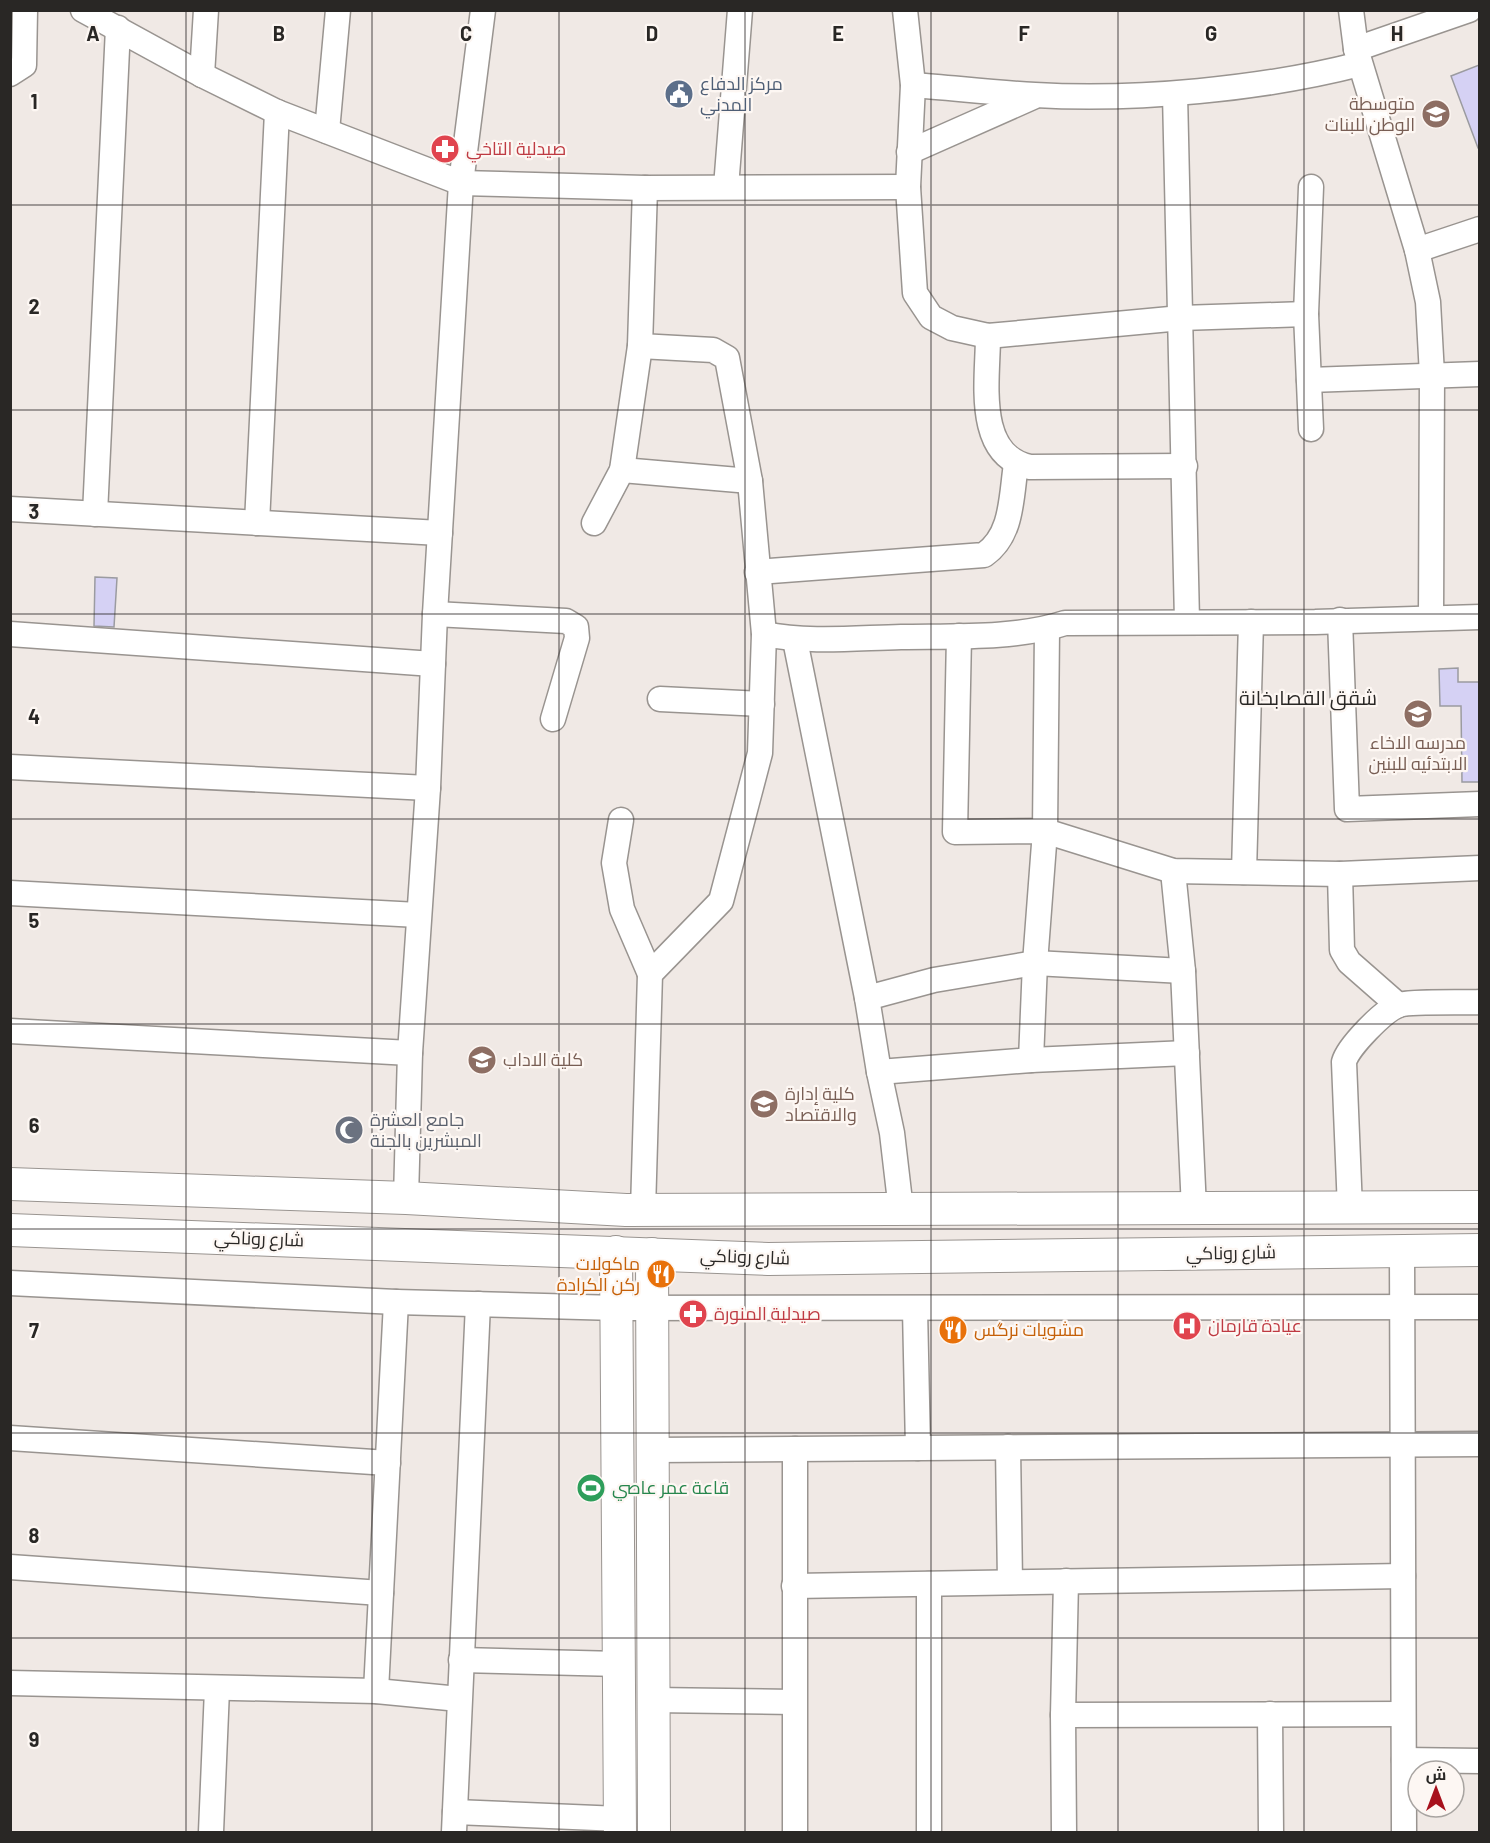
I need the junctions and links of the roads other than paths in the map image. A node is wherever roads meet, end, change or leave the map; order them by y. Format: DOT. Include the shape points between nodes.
graph roads {
  1 [pos="26,10"];
  2 [pos="83,10"];
  3 [pos="206,10"];
  4 [pos="338,10"];
  5 [pos="483,10"];
  6 [pos="740,10"];
  7 [pos="905,10"];
  8 [pos="1351,10"];
  9 [pos="1469,10"];
  10 [pos="118,28"];
  11 [pos="1358,56"];
  12 [pos="10,74"];
  13 [pos="202,75"];
  14 [pos="913,85"];
  15 [pos="1174,94"];
  16 [pos="1037,96"];
  17 [pos="277,112"];
  18 [pos="327,131"];
  19 [pos="909,152"];
  20 [pos="461,183"];
  21 [pos="726,187"];
  22 [pos="908,187"];
  23 [pos="1311,187"];
  24 [pos="645,188"];
  25 [pos="1479,229"];
  26 [pos="1416,250"];
  27 [pos="1306,314"];
  28 [pos="1181,318"];
  29 [pos="988,336"];
  30 [pos="640,346"];
  31 [pos="1479,374"];
  32 [pos="1432,375"];
  33 [pos="1309,380"];
  34 [pos="1311,429"];
  35 [pos="1016,464"];
  36 [pos="1185,466"];
  37 [pos="622,470"];
  38 [pos="750,480"];
  39 [pos="10,509"];
  40 [pos="95,514"];
  41 [pos="257,522"];
  42 [pos="594,523"];
  43 [pos="440,533"];
  44 [pos="757,572"];
  45 [pos="435,614"];
  46 [pos="1431,617"];
  47 [pos="1479,617"];
  48 [pos="1340,620"];
  49 [pos="1187,621"];
  50 [pos="1251,622"];
  51 [pos="1047,629"];
  52 [pos="10,634"];
  53 [pos="764,634"];
  54 [pos="959,636"];
  55 [pos="795,640"];
  56 [pos="433,664"];
  57 [pos="660,699"];
  58 [pos="762,704"];
  59 [pos="553,719"];
  60 [pos="10,767"];
  61 [pos="428,788"];
  62 [pos="1479,804"];
  63 [pos="621,820"];
  64 [pos="1045,831"];
  65 [pos="1479,868"];
  66 [pos="1173,871"];
  67 [pos="1244,872"];
  68 [pos="1340,874"];
  69 [pos="10,893"];
  70 [pos="418,915"];
  71 [pos="1035,963"];
  72 [pos="1183,971"];
  73 [pos="650,974"];
  74 [pos="867,998"];
  75 [pos="1479,1002"];
  76 [pos="1398,1005"];
  77 [pos="10,1031"];
  78 [pos="410,1053"];
  79 [pos="1187,1053"];
  80 [pos="1031,1060"];
  81 [pos="879,1072"];
  82 [pos="10,1184"];
  83 [pos="231,1192"];
  84 [pos="406,1198"];
  85 [pos="1479,1207"];
  86 [pos="1194,1209"];
  87 [pos="1350,1209"];
  88 [pos="643,1210"];
  89 [pos="901,1210"];
  90 [pos="10,1230"];
  91 [pos="231,1238"];
  92 [pos="1479,1250"];
  93 [pos="1402,1251"];
  94 [pos="616,1252"];
  95 [pos="652,1254"];
  96 [pos="10,1283"];
  97 [pos="396,1302"];
  98 [pos="478,1304"];
  99 [pos="1479,1307"];
  100 [pos="617,1308"];
  101 [pos="652,1308"];
  102 [pos="1402,1308"];
  103 [pos="915,1309"];
  104 [pos="10,1438"];
  105 [pos="1403,1444"];
  106 [pos="1479,1444"];
  107 [pos="1008,1447"];
  108 [pos="918,1448"];
  109 [pos="795,1449"];
  110 [pos="653,1450"];
  111 [pos="388,1463"];
  112 [pos="10,1567"];
  113 [pos="1403,1576"];
  114 [pos="1066,1581"];
  115 [pos="1010,1582"];
  116 [pos="928,1584"];
  117 [pos="794,1586"];
  118 [pos="381,1593"];
  119 [pos="461,1660"];
  120 [pos="619,1664"];
  121 [pos="10,1683"];
  122 [pos="217,1689"];
  123 [pos="376,1691"];
  124 [pos="459,1699"];
  125 [pos="653,1700"];
  126 [pos="794,1702"];
  127 [pos="1270,1714"];
  128 [pos="1403,1714"];
  129 [pos="1063,1715"];
  130 [pos="1404,1760"];
  131 [pos="1479,1761"];
  132 [pos="455,1822"];
  133 [pos="620,1826"];
  134 [pos="211,1833"];
  135 [pos="654,1833"];
  136 [pos="795,1833"];
  137 [pos="928,1833"];
  138 [pos="1064,1833"];
  139 [pos="1271,1833"];
  140 [pos="1404,1833"];
  1 -- 12 [label="street" via="24,65"];
  2 -- 10 [label="street"];
  3 -- 13 [label="street"];
  4 -- 18 [label="street"];
  5 -- 20 [label="street"];
  6 -- 21 [label="street"];
  7 -- 14 [label="street"];
  8 -- 11 [label="street"];
  9 -- 11 [label="street"];
  10 -- 13 [label="street"];
  10 -- 40 [label="street"];
  11 -- 15 [label="street" via="1327,73"];
  11 -- 26 [label="street"];
  13 -- 17 [label="street"];
  14 -- 16 [label="street"];
  14 -- 19 [label="street"];
  15 -- 16 [label="street"];
  15 -- 28 [label="street"];
  16 -- 19 [label="street"];
  17 -- 18 [label="street"];
  17 -- 41 [label="street"];
  18 -- 20 [label="street"];
  19 -- 22 [label="street"];
  20 -- 24 [label="street"];
  20 -- 43 [label="street"];
  21 -- 22 [label="street"];
  21 -- 24 [label="street"];
  22 -- 29 [label="street" via="915,293 931,317 952,328"];
  23 -- 27 [label="street"];
  24 -- 30 [label="street"];
  25 -- 26 [label="street"];
  26 -- 32 [label="street" via="1428,302"];
  27 -- 28 [label="street"];
  27 -- 33 [label="street"];
  28 -- 29 [label="street"];
  28 -- 36 [label="street"];
  29 -- 35 [label="street" via="988,415 1000,451"];
  30 -- 37 [label="street"];
  30 -- 38 [label="street" via="713,350 727,358"];
  31 -- 32 [label="street"];
  32 -- 33 [label="street"];
  32 -- 46 [label="street"];
  33 -- 34 [label="street"];
  35 -- 36 [label="street"];
  35 -- 44 [label="street" via="1006,530 997,546 984,555"];
  36 -- 49 [label="street"];
  37 -- 38 [label="street"];
  37 -- 42 [label="street"];
  38 -- 44 [label="street"];
  39 -- 40 [label="street"];
  40 -- 41 [label="street"];
  41 -- 43 [label="street"];
  43 -- 45 [label="street"];
  44 -- 53 [label="street"];
  45 -- 56 [label="street"];
  45 -- 59 [label="street" via="566,621 576,627 577,638"];
  46 -- 47 [label="street"];
  46 -- 48 [label="street"];
  48 -- 50 [label="street"];
  48 -- 62 [label="street" via="1347,809"];
  49 -- 50 [label="street"];
  49 -- 51 [label="street" via="1065,623"];
  50 -- 67 [label="street"];
  51 -- 54 [label="street"];
  51 -- 64 [label="street"];
  52 -- 56 [label="street"];
  53 -- 55 [label="street"];
  53 -- 58 [label="street"];
  54 -- 55 [label="street"];
  54 -- 64 [label="street" via="955,832"];
  55 -- 74 [label="street"];
  56 -- 61 [label="street"];
  57 -- 58 [label="street"];
  58 -- 73 [label="street" via="760,753 721,900"];
  60 -- 61 [label="street"];
  61 -- 70 [label="street"];
  63 -- 73 [label="street" via="614,863 622,909"];
  64 -- 66 [label="street"];
  64 -- 71 [label="street"];
  65 -- 68 [label="street"];
  66 -- 67 [label="street"];
  66 -- 72 [label="street"];
  67 -- 68 [label="street"];
  68 -- 76 [label="street" via="1342,950 1349,962"];
  69 -- 70 [label="street"];
  70 -- 78 [label="street"];
  71 -- 72 [label="street"];
  71 -- 74 [label="street" via="933,980"];
  71 -- 80 [label="street"];
  72 -- 79 [label="street"];
  73 -- 88 [label="street"];
  74 -- 81 [label="street"];
  75 -- 76 [label="street"];
  76 -- 87 [label="street" via="1355,1041 1344,1062"];
  77 -- 78 [label="street"];
  78 -- 84 [label="street"];
  79 -- 80 [label="street"];
  79 -- 86 [label="street"];
  80 -- 81 [label="street"];
  81 -- 89 [label="street" via="892,1132"];
  82 -- 83 [label="main road"];
  83 -- 84 [label="main road"];
  83 -- 91 [label="main road"];
  84 -- 88 [label="main road"];
  85 -- 87 [label="main road"];
  86 -- 87 [label="main road"];
  86 -- 89 [label="main road"];
  88 -- 89 [label="main road"];
  90 -- 91 [label="main road, شارع روناكي"];
  91 -- 94 [label="main road, شارع روناكي"];
  92 -- 93 [label="main road, شارع روناكي"];
  93 -- 95 [label="main road, شارع روناكي" via="768,1258"];
  93 -- 102 [label="street"];
  94 -- 95 [label="main road, شارع روناكي"];
  94 -- 100 [label="main road"];
  95 -- 101 [label="main road"];
  96 -- 97 [label="street"];
  97 -- 98 [label="street"];
  97 -- 111 [label="street"];
  98 -- 100 [label="street"];
  98 -- 119 [label="street"];
  99 -- 102 [label="street"];
  100 -- 101 [label="street"];
  100 -- 120 [label="main road"];
  101 -- 103 [label="street"];
  101 -- 110 [label="main road"];
  102 -- 103 [label="street"];
  102 -- 105 [label="street"];
  103 -- 108 [label="street"];
  104 -- 111 [label="street"];
  105 -- 106 [label="street"];
  105 -- 107 [label="street"];
  105 -- 113 [label="street"];
  107 -- 108 [label="street"];
  107 -- 115 [label="street"];
  108 -- 109 [label="street"];
  109 -- 110 [label="street"];
  109 -- 117 [label="street"];
  110 -- 125 [label="main road"];
  111 -- 118 [label="street"];
  112 -- 118 [label="street"];
  113 -- 114 [label="street"];
  113 -- 128 [label="street"];
  114 -- 115 [label="street"];
  114 -- 129 [label="street"];
  115 -- 116 [label="street"];
  116 -- 117 [label="street"];
  116 -- 137 [label="street"];
  117 -- 126 [label="street"];
  118 -- 123 [label="street"];
  119 -- 120 [label="street"];
  119 -- 124 [label="street"];
  120 -- 133 [label="main road"];
  121 -- 122 [label="street"];
  122 -- 123 [label="street"];
  122 -- 134 [label="street"];
  123 -- 124 [label="street"];
  124 -- 132 [label="street"];
  125 -- 126 [label="street"];
  125 -- 135 [label="main road"];
  126 -- 136 [label="street"];
  127 -- 128 [label="street"];
  127 -- 129 [label="street"];
  127 -- 139 [label="street"];
  128 -- 130 [label="street"];
  129 -- 138 [label="street"];
  130 -- 131 [label="street"];
  130 -- 140 [label="street"];
  132 -- 133 [label="street"];
}
